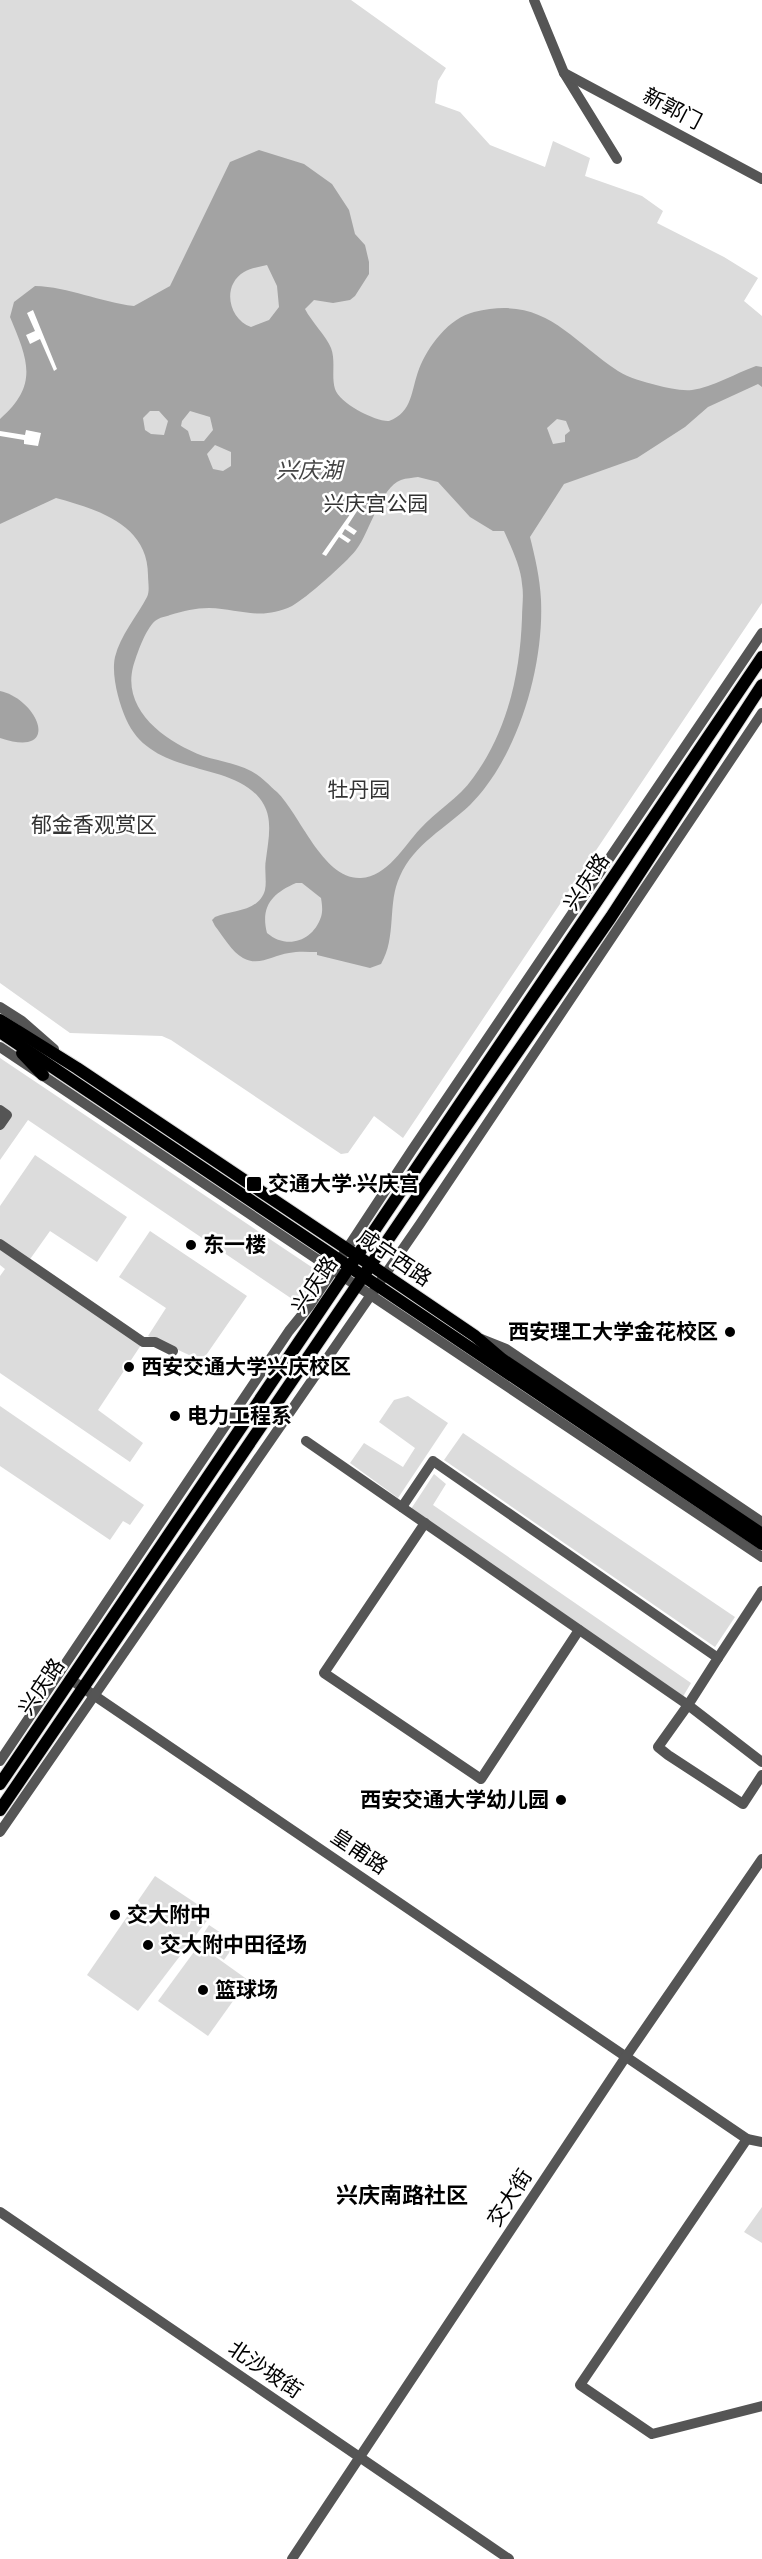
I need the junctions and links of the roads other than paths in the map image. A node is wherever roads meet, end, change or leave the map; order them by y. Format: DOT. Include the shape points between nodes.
graph roads {
  1 [pos="534,0"];
  2 [pos="564,73"];
  3 [pos="617,159"];
  4 [pos="762,179"];
  5 [pos="762,633"];
  6 [pos="762,657"];
  7 [pos="762,685"];
  8 [pos="762,713"];
  9 [pos="0,1007"];
  10 [pos="0,1020"];
  11 [pos="3,1039"];
  12 [pos="77,1068"];
  13 [pos="43,1075"];
  14 [pos="3,1112"];
  15 [pos="0,1125"];
  16 [pos="0,1244"];
  17 [pos="346,1263"];
  18 [pos="363,1276"];
  19 [pos="377,1285"];
  20 [pos="476,1336"];
  21 [pos="173,1351"];
  22 [pos="306,1441"];
  23 [pos="402,1507"];
  24 [pos="762,1522"];
  25 [pos="425,1523"];
  26 [pos="762,1534"];
  27 [pos="762,1544"];
  28 [pos="762,1557"];
  29 [pos="762,1591"];
  30 [pos="579,1630"];
  31 [pos="718,1658"];
  32 [pos="70,1679"];
  33 [pos="82,1688"];
  34 [pos="94,1695"];
  35 [pos="688,1705"];
  36 [pos="0,1761"];
  37 [pos="762,1761"];
  38 [pos="762,1775"];
  39 [pos="0,1784"];
  40 [pos="0,1810"];
  41 [pos="0,1832"];
  42 [pos="762,1859"];
  43 [pos="625,2058"];
  44 [pos="747,2139"];
  45 [pos="762,2142"];
  46 [pos="0,2212"];
  47 [pos="762,2406"];
  48 [pos="360,2459"];
  49 [pos="292,2559"];
  50 [pos="509,2559"];
  1 -- 2 [label="street"];
  2 -- 3 [label="street"];
  2 -- 4 [label="street, 新郭门"];
  5 -- 17 [label="street" via="412,1150"];
  6 -- 17 [label="main road, 兴庆路"];
  7 -- 18 [label="main road, 兴庆路" via="611,917"];
  8 -- 19 [label="street"];
  9 -- 12 [label="street"];
  10 -- 12 [label="main road, 咸宁西路"];
  11 -- 13 [label="main road"];
  11 -- 17 [label="main road, 咸宁西路"];
  12 -- 17 [label="main road, 咸宁西路"];
  13 -- 17 [label="street"];
  14 -- 15 [label="street"];
  16 -- 21 [label="street" via="143,1342 155,1342"];
  17 -- 18 [label="main road, 咸宁西路"];
  17 -- 18 [label="street"];
  17 -- 32 [label="main road, 兴庆路"];
  17 -- 36 [label="street" via="289,1331"];
  18 -- 19 [label="main road, 咸宁西路"];
  18 -- 33 [label="main road, 兴庆路"];
  19 -- 20 [label="main road, 咸宁西路"];
  19 -- 27 [label="main road, 咸宁西路"];
  19 -- 28 [label="street"];
  19 -- 34 [label="street"];
  20 -- 24 [label="street" via="506,1349"];
  20 -- 26 [label="main road, 咸宁西路" via="502,1359"];
  22 -- 23 [label="street"];
  23 -- 25 [label="street"];
  23 -- 31 [label="street" via="433,1461"];
  25 -- 30 [label="street"];
  25 -- 30 [label="street" via="324,1673 482,1779"];
  29 -- 31 [label="street"];
  30 -- 35 [label="street"];
  31 -- 35 [label="street"];
  32 -- 33 [label="street, 皇甫路"];
  32 -- 39 [label="main road, 兴庆路"];
  33 -- 34 [label="street, 皇甫路"];
  33 -- 40 [label="main road, 兴庆路"];
  34 -- 41 [label="street"];
  34 -- 43 [label="street, 皇甫路"];
  35 -- 37 [label="street"];
  35 -- 38 [label="street" via="658,1748 742,1804"];
  42 -- 43 [label="street, 交大街"];
  43 -- 44 [label="street, 皇甫路"];
  43 -- 48 [label="street, 交大街"];
  44 -- 45 [label="street"];
  44 -- 47 [label="street" via="580,2385 652,2434"];
  46 -- 48 [label="street, 北沙坡街"];
  48 -- 49 [label="street, 交大街"];
  48 -- 50 [label="street, 北沙坡街"];
}
